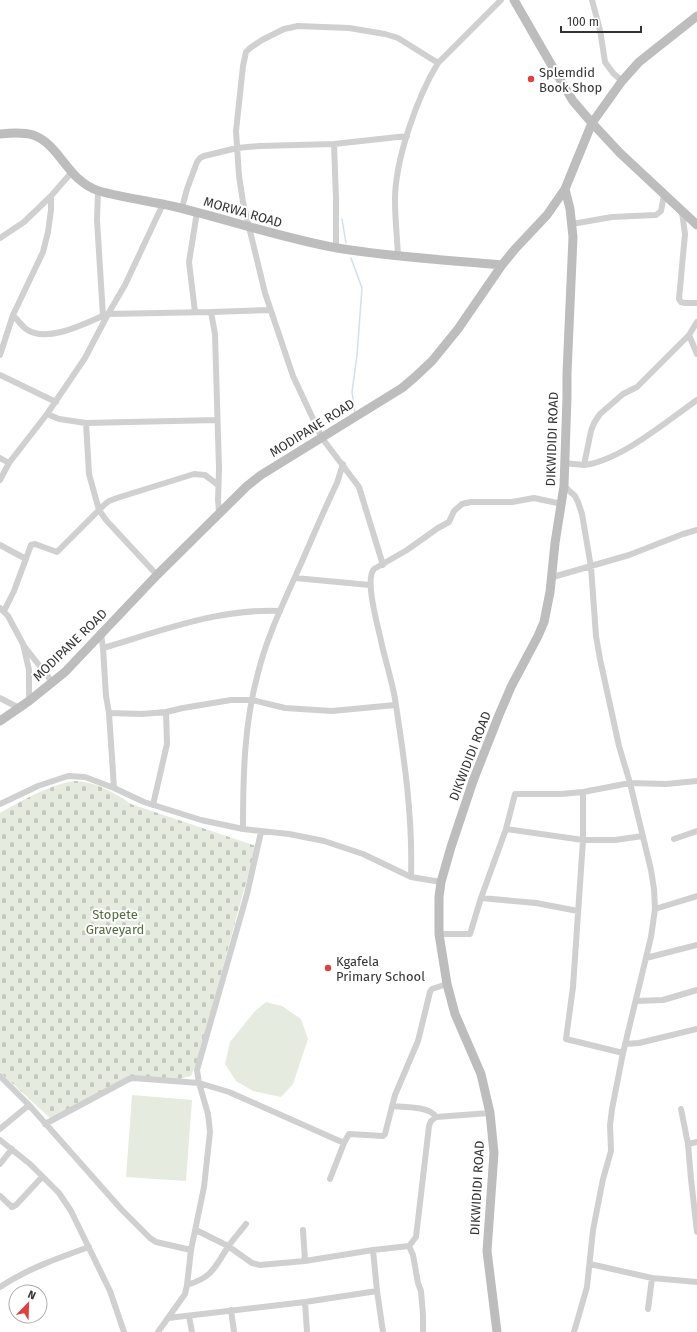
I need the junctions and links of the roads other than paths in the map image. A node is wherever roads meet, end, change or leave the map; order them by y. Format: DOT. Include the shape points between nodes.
graph roads {
  1 [pos="500,0"];
  2 [pos="514,0"];
  3 [pos="592,0"];
  4 [pos="697,16"];
  5 [pos="438,63"];
  6 [pos="622,81"];
  7 [pos="592,123"];
  8 [pos="0,134"];
  9 [pos="407,136"];
  10 [pos="334,144"];
  11 [pos="237,148"];
  12 [pos="71,173"];
  13 [pos="565,189"];
  14 [pos="98,191"];
  15 [pos="51,196"];
  16 [pos="664,196"];
  17 [pos="163,204"];
  18 [pos="182,208"];
  19 [pos="197,212"];
  20 [pos="682,212"];
  21 [pos="572,224"];
  22 [pos="697,225"];
  23 [pos="249,227"];
  24 [pos="0,238"];
  25 [pos="336,248"];
  26 [pos="398,255"];
  27 [pos="502,265"];
  28 [pos="697,304"];
  29 [pos="270,310"];
  30 [pos="195,312"];
  31 [pos="211,312"];
  32 [pos="13,315"];
  33 [pos="106,315"];
  34 [pos="697,322"];
  35 [pos="689,335"];
  36 [pos="697,354"];
  37 [pos="0,355"];
  38 [pos="0,375"];
  39 [pos="697,400"];
  40 [pos="56,402"];
  41 [pos="47,414"];
  42 [pos="217,420"];
  43 [pos="86,423"];
  44 [pos="322,438"];
  45 [pos="0,458"];
  46 [pos="9,463"];
  47 [pos="564,463"];
  48 [pos="343,464"];
  49 [pos="584,465"];
  50 [pos="0,480"];
  51 [pos="218,485"];
  52 [pos="564,486"];
  53 [pos="562,504"];
  54 [pos="99,510"];
  55 [pos="219,512"];
  56 [pos="697,530"];
  57 [pos="0,545"];
  58 [pos="26,559"];
  59 [pos="383,565"];
  60 [pos="591,567"];
  61 [pos="157,575"];
  62 [pos="552,577"];
  63 [pos="295,578"];
  64 [pos="370,585"];
  65 [pos="2,609"];
  66 [pos="280,610"];
  67 [pos="101,634"];
  68 [pos="23,644"];
  69 [pos="103,648"];
  70 [pos="53,683"];
  71 [pos="0,698"];
  72 [pos="252,700"];
  73 [pos="29,701"];
  74 [pos="395,705"];
  75 [pos="19,708"];
  76 [pos="166,712"];
  77 [pos="109,713"];
  78 [pos="0,721"];
  79 [pos="697,781"];
  80 [pos="630,783"];
  81 [pos="114,788"];
  82 [pos="583,792"];
  83 [pos="0,804"];
  84 [pos="153,805"];
  85 [pos="243,829"];
  86 [pos="506,829"];
  87 [pos="697,831"];
  88 [pos="261,832"];
  89 [pos="643,836"];
  90 [pos="674,839"];
  91 [pos="583,840"];
  92 [pos="411,877"];
  93 [pos="441,882"];
  94 [pos="697,896"];
  95 [pos="481,898"];
  96 [pos="655,909"];
  97 [pos="578,910"];
  98 [pos="440,934"];
  99 [pos="697,945"];
  100 [pos="646,958"];
  101 [pos="447,984"];
  102 [pos="697,990"];
  103 [pos="636,1001"];
  104 [pos="697,1029"];
  105 [pos="625,1044"];
  106 [pos="623,1053"];
  107 [pos="0,1076"];
  108 [pos="199,1083"];
  109 [pos="28,1105"];
  110 [pos="392,1106"];
  111 [pos="681,1109"];
  112 [pos="490,1113"];
  113 [pos="436,1117"];
  114 [pos="45,1124"];
  115 [pos="0,1129"];
  116 [pos="0,1140"];
  117 [pos="697,1142"];
  118 [pos="344,1143"];
  119 [pos="688,1144"];
  120 [pos="12,1149"];
  121 [pos="0,1164"];
  122 [pos="42,1176"];
  123 [pos="330,1179"];
  124 [pos="0,1196"];
  125 [pos="246,1224"];
  126 [pos="196,1230"];
  127 [pos="303,1230"];
  128 [pos="697,1232"];
  129 [pos="228,1246"];
  130 [pos="409,1246"];
  131 [pos="89,1247"];
  132 [pos="191,1250"];
  133 [pos="373,1250"];
  134 [pos="305,1261"];
  135 [pos="590,1264"];
  136 [pos="652,1278"];
  137 [pos="697,1282"];
  138 [pos="187,1284"];
  139 [pos="0,1287"];
  140 [pos="377,1291"];
  141 [pos="305,1302"];
  142 [pos="648,1309"];
  143 [pos="231,1310"];
  144 [pos="189,1316"];
  145 [pos="168,1318"];
  146 [pos="124,1332"];
  147 [pos="158,1332"];
  148 [pos="192,1332"];
  149 [pos="234,1332"];
  150 [pos="307,1332"];
  151 [pos="383,1332"];
  152 [pos="423,1332"];
  153 [pos="497,1332"];
  154 [pos="574,1332"];
  1 -- 5 [label="street"];
  2 -- 7 [label="main road" via="561,82"];
  3 -- 6 [label="street" via="600,30 604,62"];
  4 -- 6 [label="main road, MODIPANE ROAD" via="639,62"];
  5 -- 9 [label="street" via="420,99"];
  5 -- 11 [label="street" via="398,38 385,34 314,26 284,29 246,52 242,66 236,131"];
  6 -- 7 [label="main road, MODIPANE ROAD"];
  7 -- 13 [label="main road, MODIPANE ROAD"];
  7 -- 16 [label="main road"];
  8 -- 12 [label="main road, MORWA ROAD" via="26,134 39,138 52,149"];
  9 -- 10 [label="street"];
  9 -- 26 [label="street" via="395,199"];
  10 -- 11 [label="street"];
  10 -- 25 [label="street"];
  11 -- 18 [label="street" via="200,158"];
  11 -- 23 [label="street" via="243,202"];
  12 -- 14 [label="main road, MORWA ROAD"];
  12 -- 15 [label="street"];
  13 -- 21 [label="main road, DIKWIDIDI ROAD"];
  13 -- 27 [label="main road, MODIPANE ROAD" via="547,215"];
  14 -- 17 [label="main road, MORWA ROAD"];
  14 -- 33 [label="street" via="98,235"];
  15 -- 24 [label="street" via="24,222"];
  15 -- 32 [label="street" via="50,218 43,252"];
  16 -- 20 [label="main road"];
  16 -- 21 [label="street" via="661,211 656,215 612,217"];
  17 -- 18 [label="main road, MORWA ROAD"];
  17 -- 33 [label="street" via="125,285"];
  18 -- 19 [label="main road, MORWA ROAD"];
  19 -- 23 [label="main road, MORWA ROAD"];
  19 -- 30 [label="street" via="189,262"];
  20 -- 22 [label="main road"];
  20 -- 28 [label="street" via="685,234 679,299 681,302"];
  21 -- 47 [label="main road, DIKWIDIDI ROAD"];
  23 -- 25 [label="main road, MORWA ROAD"];
  23 -- 29 [label="street"];
  25 -- 26 [label="main road, MORWA ROAD"];
  26 -- 27 [label="main road, MORWA ROAD"];
  27 -- 44 [label="main road, MODIPANE ROAD" via="458,329 432,361 405,385"];
  29 -- 31 [label="street"];
  29 -- 44 [label="street" via="293,376"];
  30 -- 31 [label="street"];
  30 -- 33 [label="street"];
  31 -- 42 [label="street" via="215,334"];
  32 -- 33 [label="street" via="26,329 45,334 70,330"];
  32 -- 37 [label="street"];
  33 -- 40 [label="street" via="85,358"];
  34 -- 35 [label="street"];
  35 -- 36 [label="street"];
  35 -- 49 [label="street" via="637,387 623,394 600,414 591,431"];
  38 -- 40 [label="street"];
  39 -- 49 [label="street" via="640,440 604,460"];
  40 -- 41 [label="street"];
  41 -- 43 [label="street" via="59,419"];
  41 -- 46 [label="street"];
  42 -- 43 [label="street"];
  42 -- 51 [label="street"];
  43 -- 54 [label="street" via="89,474"];
  44 -- 48 [label="street"];
  44 -- 55 [label="main road, MODIPANE ROAD" via="255,479"];
  45 -- 46 [label="street"];
  46 -- 50 [label="street"];
  47 -- 49 [label="street"];
  47 -- 52 [label="main road, DIKWIDIDI ROAD"];
  48 -- 59 [label="street" via="359,487"];
  48 -- 63 [label="street"];
  51 -- 54 [label="street" via="205,475 194,474 109,501"];
  51 -- 55 [label="street"];
  52 -- 53 [label="main road, DIKWIDIDI ROAD"];
  52 -- 60 [label="street" via="578,502 582,514"];
  53 -- 59 [label="street" via="534,498 512,502 462,504 454,511 449,522"];
  53 -- 62 [label="main road, DIKWIDIDI ROAD"];
  54 -- 58 [label="street" via="57,552 35,544"];
  54 -- 61 [label="street"];
  55 -- 61 [label="main road, MODIPANE ROAD"];
  56 -- 60 [label="street"];
  57 -- 58 [label="street"];
  58 -- 65 [label="street" via="14,591"];
  59 -- 64 [label="street" via="371,572"];
  60 -- 62 [label="street"];
  60 -- 80 [label="street" via="600,659"];
  61 -- 67 [label="main road, MODIPANE ROAD"];
  62 -- 93 [label="main road, DIKWIDIDI ROAD" via="544,622 499,715 473,781"];
  63 -- 64 [label="street"];
  63 -- 66 [label="street"];
  64 -- 74 [label="street"];
  65 -- 68 [label="street"];
  66 -- 69 [label="street" via="228,613"];
  66 -- 72 [label="street" via="265,650"];
  67 -- 69 [label="street"];
  67 -- 70 [label="main road, MODIPANE ROAD"];
  68 -- 70 [label="street"];
  68 -- 73 [label="street" via="28,670"];
  69 -- 77 [label="street"];
  70 -- 73 [label="main road, MODIPANE ROAD"];
  71 -- 75 [label="street"];
  72 -- 74 [label="street" via="285,708 332,711"];
  72 -- 76 [label="street" via="231,700"];
  72 -- 85 [label="street" via="243,782"];
  73 -- 75 [label="main road, MODIPANE ROAD"];
  74 -- 92 [label="street" via="410,819"];
  75 -- 78 [label="main road, MODIPANE ROAD"];
  76 -- 77 [label="street"];
  76 -- 84 [label="street" via="167,744"];
  77 -- 81 [label="street"];
  79 -- 80 [label="street" via="666,784"];
  80 -- 82 [label="street"];
  80 -- 89 [label="street"];
  81 -- 83 [label="street" via="85,778 68,776 38,786"];
  81 -- 84 [label="street"];
  82 -- 86 [label="street" via="516,794"];
  82 -- 91 [label="street"];
  84 -- 85 [label="street" via="201,820"];
  85 -- 88 [label="street"];
  86 -- 91 [label="street"];
  86 -- 95 [label="street"];
  87 -- 90 [label="street"];
  88 -- 92 [label="street" via="324,841 363,854"];
  88 -- 108 [label="street" via="248,894 198,1064"];
  89 -- 91 [label="street" via="615,840"];
  89 -- 96 [label="street" via="651,870"];
  91 -- 97 [label="street"];
  92 -- 93 [label="street"];
  93 -- 98 [label="main road, DIKWIDIDI ROAD" via="438,910"];
  94 -- 96 [label="street"];
  95 -- 97 [label="street"];
  95 -- 98 [label="street" via="470,934"];
  96 -- 100 [label="street"];
  97 -- 106 [label="street" via="566,1039"];
  98 -- 101 [label="main road, DIKWIDIDI ROAD"];
  99 -- 100 [label="street"];
  100 -- 103 [label="street"];
  101 -- 110 [label="street" via="431,990 418,1041"];
  101 -- 112 [label="main road, DIKWIDIDI ROAD" via="455,1014 481,1074"];
  102 -- 103 [label="street" via="663,1000"];
  103 -- 105 [label="street"];
  104 -- 105 [label="street"];
  105 -- 106 [label="street"];
  106 -- 135 [label="street" via="610,1125 611,1151 593,1230"];
  107 -- 109 [label="street"];
  108 -- 114 [label="street" via="129,1079"];
  108 -- 118 [label="street" via="229,1092"];
  108 -- 126 [label="street" via="210,1132"];
  109 -- 114 [label="street"];
  109 -- 115 [label="street"];
  110 -- 113 [label="street" via="423,1109 433,1112"];
  110 -- 118 [label="street" via="384,1136 349,1134"];
  111 -- 119 [label="street"];
  112 -- 113 [label="street"];
  112 -- 153 [label="main road, DIKWIDIDI ROAD" via="494,1153 487,1250"];
  113 -- 130 [label="street" via="430,1124 416,1237"];
  114 -- 132 [label="street" via="150,1238 156,1242"];
  116 -- 120 [label="street"];
  117 -- 119 [label="street"];
  118 -- 123 [label="street"];
  119 -- 128 [label="street"];
  120 -- 121 [label="street"];
  120 -- 122 [label="street"];
  122 -- 124 [label="street" via="12,1207"];
  122 -- 131 [label="street" via="67,1205"];
  125 -- 129 [label="street"];
  126 -- 129 [label="street"];
  126 -- 132 [label="street"];
  127 -- 134 [label="street"];
  129 -- 134 [label="street" via="252,1263 260,1265"];
  129 -- 138 [label="street" via="213,1271 196,1282"];
  130 -- 133 [label="street"];
  130 -- 152 [label="street" via="420,1291"];
  131 -- 139 [label="street" via="50,1262"];
  131 -- 146 [label="street" via="110,1291"];
  132 -- 138 [label="street"];
  133 -- 134 [label="street"];
  133 -- 140 [label="street"];
  135 -- 136 [label="street"];
  135 -- 154 [label="street" via="587,1286"];
  136 -- 137 [label="street"];
  136 -- 142 [label="street"];
  138 -- 145 [label="street" via="182,1299"];
  140 -- 141 [label="street"];
  140 -- 151 [label="street"];
  141 -- 143 [label="street"];
  141 -- 150 [label="street"];
  143 -- 144 [label="street"];
  143 -- 149 [label="street"];
  144 -- 145 [label="street"];
  144 -- 148 [label="street"];
  145 -- 147 [label="street"];
}
